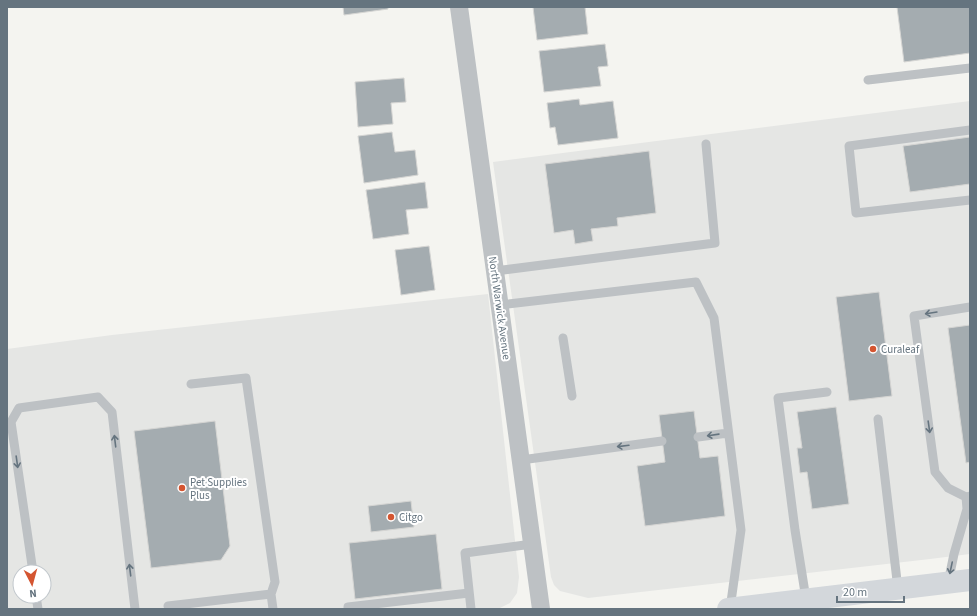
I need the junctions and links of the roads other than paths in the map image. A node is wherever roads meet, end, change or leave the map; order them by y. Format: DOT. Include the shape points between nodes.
graph roads {
  1 [pos="459,7"];
  2 [pos="970,68"];
  3 [pos="868,80"];
  4 [pos="970,130"];
  5 [pos="706,144"];
  6 [pos="970,200"];
  7 [pos="495,271"];
  8 [pos="500,305"];
  9 [pos="970,307"];
  10 [pos="563,338"];
  11 [pos="191,384"];
  12 [pos="827,392"];
  13 [pos="572,396"];
  14 [pos="878,419"];
  15 [pos="728,433"];
  16 [pos="698,437"];
  17 [pos="662,441"];
  18 [pos="521,460"];
  19 [pos="968,497"];
  20 [pos="968,512"];
  21 [pos="532,544"];
  22 [pos="32,564"];
  23 [pos="970,580"];
  24 [pos="948,583"];
  25 [pos="898,589"];
  26 [pos="469,593"];
  27 [pos="271,594"];
  28 [pos="806,599"];
  29 [pos="168,606"];
  30 [pos="135,609"];
  31 [pos="273,609"];
  32 [pos="348,609"];
  33 [pos="471,609"];
  34 [pos="541,609"];
  35 [pos="729,609"];
  1 -- 7 [label="street, North Warwick Avenue"];
  2 -- 3 [label="lane"];
  4 -- 6 [label="lane" via="848,146 856,213"];
  5 -- 7 [label="lane" via="715,243"];
  7 -- 8 [label="street, North Warwick Avenue"];
  8 -- 15 [label="lane" via="696,282 714,318"];
  8 -- 18 [label="street, North Warwick Avenue"];
  9 -- 19 [label="lane, one-way" via="914,316 935,472 948,488"];
  10 -- 13 [label="lane"];
  11 -- 27 [label="lane" via="246,378 275,582"];
  12 -- 28 [label="lane" via="778,398"];
  14 -- 25 [label="lane"];
  15 -- 16 [label="lane, one-way"];
  15 -- 35 [label="lane" via="741,530"];
  17 -- 18 [label="lane, one-way"];
  18 -- 21 [label="street, North Warwick Avenue"];
  19 -- 20 [label="lane"];
  20 -- 24 [label="lane, one-way" via="954,554"];
  21 -- 26 [label="lane" via="464,553"];
  21 -- 34 [label="street, North Warwick Avenue"];
  30 -- 22 [label="lane, one-way" via="112,412 98,397 19,408 11,422"];
  23 -- 24 [label="main road"];
  24 -- 25 [label="main road"];
  25 -- 28 [label="main road"];
  26 -- 32 [label="lane" via="348,606"];
  26 -- 33 [label="lane"];
  27 -- 29 [label="lane"];
  27 -- 31 [label="lane"];
  28 -- 35 [label="main road"];
}
